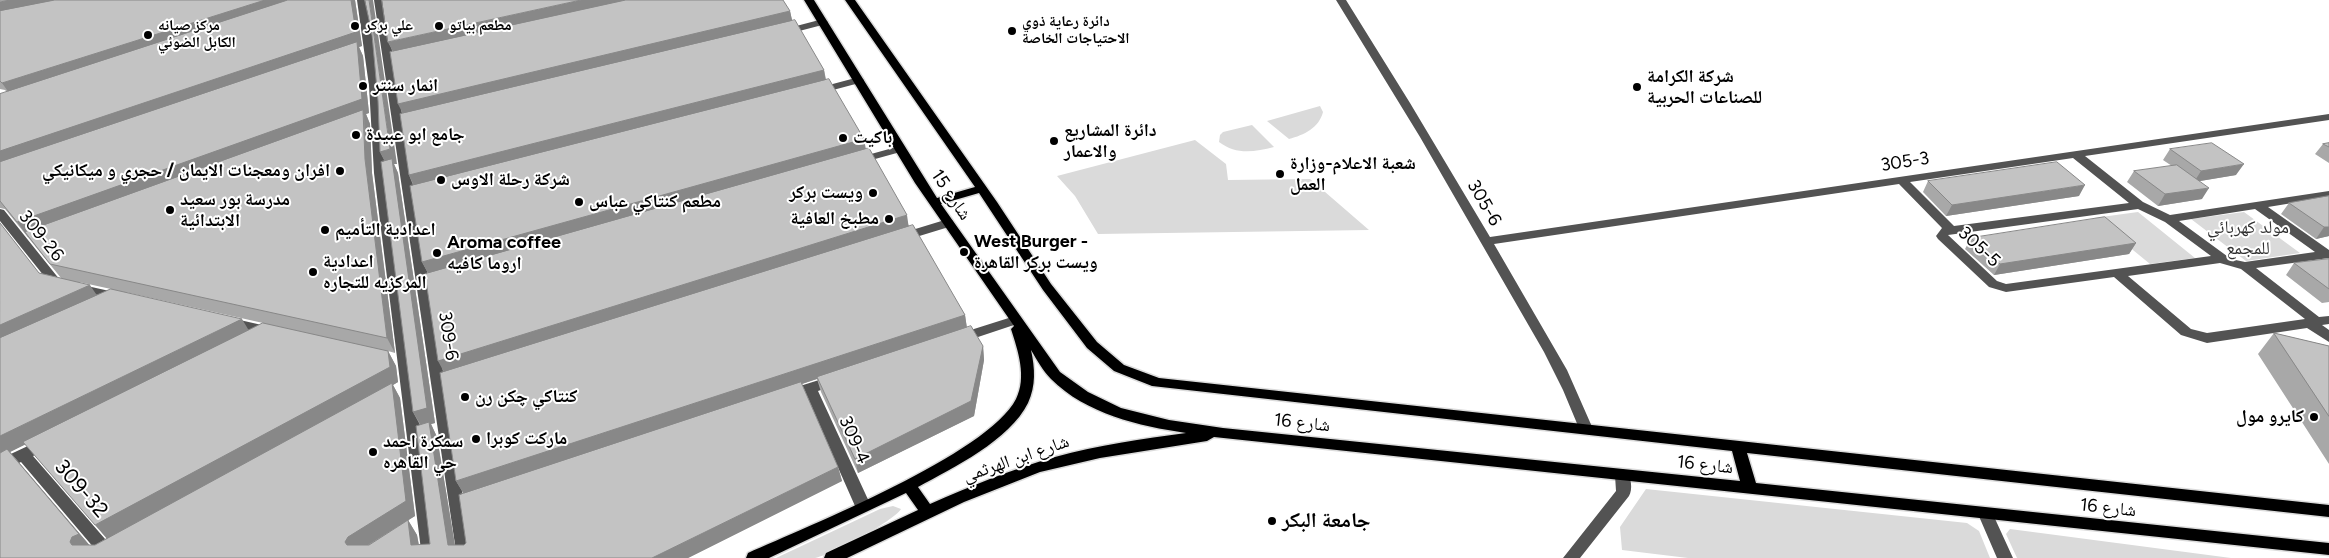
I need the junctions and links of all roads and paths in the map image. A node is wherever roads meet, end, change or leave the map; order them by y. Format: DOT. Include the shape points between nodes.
graph roads {
  1 [pos="362,0"];
  2 [pos="809,0"];
  3 [pos="850,0"];
  4 [pos="1341,0"];
  5 [pos="382,4"];
  6 [pos="823,22"];
  7 [pos="776,34"];
  8 [pos="859,80"];
  9 [pos="811,93"];
  10 [pos="2329,117"];
  11 [pos="900,148"];
  12 [pos="2074,153"];
  13 [pos="843,165"];
  14 [pos="392,170"];
  15 [pos="1902,180"];
  16 [pos="982,189"];
  17 [pos="2329,194"];
  18 [pos="935,202"];
  19 [pos="2139,205"];
  20 [pos="2257,205"];
  21 [pos="0,213"];
  22 [pos="2169,219"];
  23 [pos="948,222"];
  24 [pos="1951,230"];
  25 [pos="891,241"];
  26 [pos="1486,241"];
  27 [pos="2328,254"];
  28 [pos="2233,263"];
  29 [pos="2117,273"];
  30 [pos="104,305"];
  31 [pos="215,318"];
  32 [pos="1015,320"];
  33 [pos="2319,321"];
  34 [pos="2329,337"];
  35 [pos="253,340"];
  36 [pos="950,342"];
  37 [pos="1119,368"];
  38 [pos="848,376"];
  39 [pos="408,386"];
  40 [pos="810,388"];
  41 [pos="390,396"];
  42 [pos="1082,396"];
  43 [pos="773,400"];
  44 [pos="444,427"];
  45 [pos="1586,429"];
  46 [pos="1223,433"];
  47 [pos="58,436"];
  48 [pos="414,437"];
  49 [pos="1738,447"];
  50 [pos="23,454"];
  51 [pos="0,466"];
  52 [pos="1622,475"];
  53 [pos="909,485"];
  54 [pos="1750,489"];
  55 [pos="493,494"];
  56 [pos="456,506"];
  57 [pos="863,506"];
  58 [pos="2329,510"];
  59 [pos="927,511"];
  60 [pos="1986,514"];
  61 [pos="425,520"];
  62 [pos="410,530"];
  63 [pos="2329,549"];
  64 [pos="105,552"];
  65 [pos="430,558"];
  66 [pos="465,558"];
  67 [pos="754,558"];
  68 [pos="832,558"];
  69 [pos="1571,558"];
  70 [pos="2005,558"];
  1 -- 14 [label="street, 309-6" via="374,117"];
  2 -- 6 [label="main road, شارع 15"];
  3 -- 16 [label="main road, شارع 15"];
  4 -- 26 [label="street, 305-6" via="1408,106"];
  5 -- 14 [label="street, 309-6" via="403,123"];
  6 -- 7 [label="street"];
  6 -- 8 [label="main road, شارع 15"];
  8 -- 9 [label="street"];
  8 -- 11 [label="main road, شارع 15"];
  10 -- 12 [label="street, 305-3"];
  11 -- 13 [label="street"];
  11 -- 18 [label="main road, شارع 15"];
  12 -- 15 [label="street, 305-3"];
  12 -- 19 [label="street"];
  14 -- 39 [label="street, 309-6" via="399,360"];
  14 -- 44 [label="street, 309-6" via="414,195 442,384"];
  15 -- 24 [label="street"];
  15 -- 26 [label="street, 305-3"];
  16 -- 18 [label="main road"];
  16 -- 37 [label="main road, شارع 15" via="1047,288 1092,346"];
  17 -- 20 [label="street"];
  18 -- 23 [label="main road, شارع 15"];
  19 -- 22 [label="street"];
  19 -- 24 [label="street, 305-5"];
  20 -- 22 [label="street"];
  20 -- 27 [label="street"];
  21 -- 30 [label="street, 309-26" via="29,243 56,283 126,298"];
  22 -- 28 [label="street"];
  23 -- 25 [label="street"];
  23 -- 32 [label="main road, شارع 15"];
  24 -- 29 [label="street, 305-5" via="1944,231 1942,236 1999,287"];
  26 -- 45 [label="street, 305-6" via="1574,395"];
  27 -- 28 [label="street, 305-5"];
  28 -- 29 [label="street, 305-5"];
  28 -- 33 [label="street"];
  29 -- 33 [label="street" via="2186,332 2198,337"];
  31 -- 35 [label="street" via="276,332"];
  32 -- 36 [label="street"];
  32 -- 42 [label="main road, شارع 15" via="1055,375"];
  32 -- 53 [label="main road, شارع ابن الهرثمي" via="1029,364 1027,386 1012,418 964,453"];
  33 -- 34 [label="street"];
  37 -- 45 [label="main road, شارع 16" via="1157,383"];
  38 -- 40 [label="street"];
  39 -- 41 [label="street"];
  39 -- 48 [label="street, 309-6"];
  40 -- 43 [label="street"];
  40 -- 57 [label="street, 309-4"];
  42 -- 46 [label="main road, شارع 16" via="1160,425"];
  44 -- 48 [label="street"];
  44 -- 56 [label="street, 309-6"];
  45 -- 49 [label="main road, شارع 16"];
  46 -- 52 [label="main road, شارع 16"];
  46 -- 59 [label="main road, شارع ابن الهرثمي" via="1114,450 1038,468"];
  47 -- 50 [label="street"];
  48 -- 61 [label="street, 309-6"];
  49 -- 54 [label="main road"];
  49 -- 58 [label="main road, شارع 16"];
  50 -- 51 [label="street"];
  50 -- 64 [label="street, 309-32"];
  52 -- 54 [label="main road, شارع 16"];
  52 -- 69 [label="street" via="1624,492"];
  53 -- 57 [label="main road, شارع ابن الهرثمي"];
  53 -- 59 [label="main road"];
  54 -- 60 [label="main road, شارع 16"];
  55 -- 56 [label="street"];
  56 -- 66 [label="street, 309-6"];
  57 -- 67 [label="main road, شارع ابن الهرثمي"];
  59 -- 68 [label="main road, شارع ابن الهرثمي"];
  60 -- 63 [label="main road, شارع 16"];
  60 -- 70 [label="street"];
  61 -- 62 [label="street"];
  61 -- 65 [label="street, 309-6"];
}
